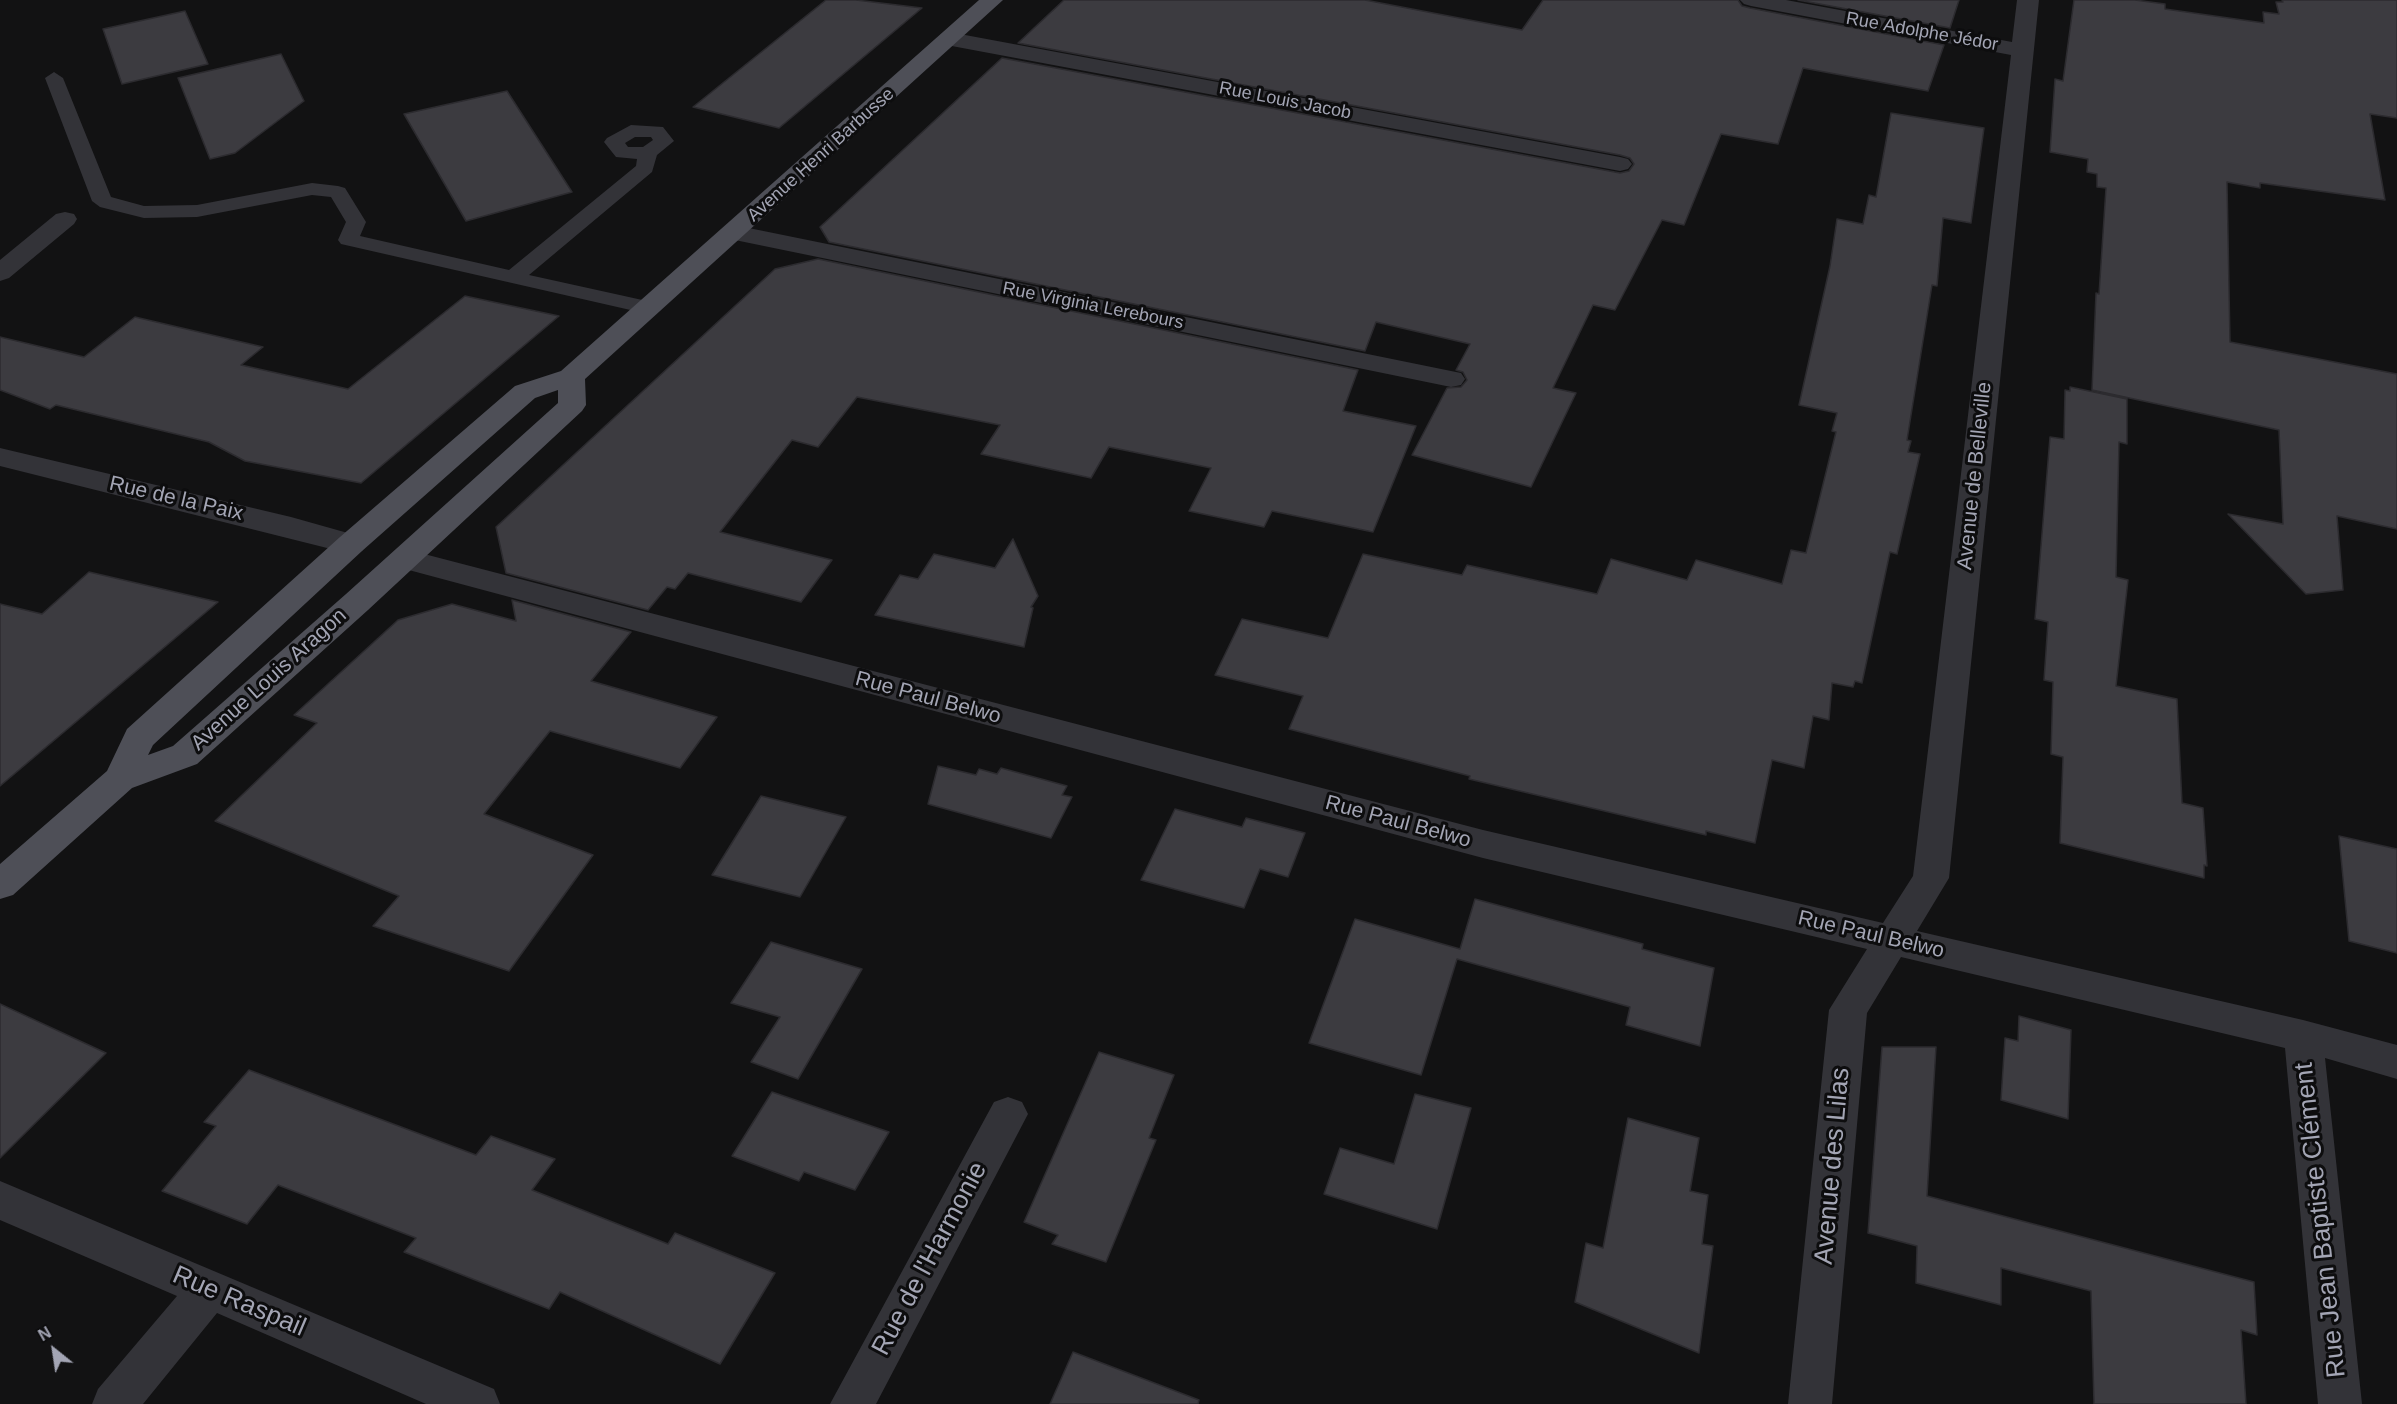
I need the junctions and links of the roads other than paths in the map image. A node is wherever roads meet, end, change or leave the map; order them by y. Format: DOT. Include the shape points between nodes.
graph roads {
  1 [pos="1751,0"];
  2 [pos="2028,0"];
  3 [pos="988,1"];
  4 [pos="949,39"];
  5 [pos="2022,50"];
  6 [pos="54,78"];
  7 [pos="648,153"];
  8 [pos="1620,164"];
  9 [pos="65,219"];
  10 [pos="734,233"];
  11 [pos="0,273"];
  12 [pos="513,277"];
  13 [pos="648,308"];
  14 [pos="570,377"];
  15 [pos="1451,379"];
  16 [pos="0,457"];
  17 [pos="351,543"];
  18 [pos="405,559"];
  19 [pos="120,779"];
  20 [pos="0,885"];
  21 [pos="1892,940"];
  22 [pos="2302,1036"];
  23 [pos="2397,1062"];
  24 [pos="1008,1114"];
  25 [pos="0,1200"];
  26 [pos="209,1290"];
  27 [pos="114,1404"];
  28 [pos="478,1404"];
  29 [pos="852,1404"];
  30 [pos="1810,1404"];
  31 [pos="2340,1404"];
  1 -- 5 [label="street, Rue Adolphe Jédor"];
  2 -- 5 [label="street, Avenue de Belleville"];
  3 -- 4 [label="main road, Avenue Henri Barbusse"];
  4 -- 8 [label="street, Rue Louis Jacob"];
  4 -- 10 [label="main road, Avenue Henri Barbusse"];
  5 -- 21 [label="street, Avenue de Belleville" via="1931,878"];
  6 -- 12 [label="lane" via="102,201 144,212 197,211 312,189 338,192 356,222 348,240"];
  7 -- 12 [label="lane" via="645,168"];
  9 -- 11 [label="street"];
  10 -- 13 [label="main road, Avenue Henri Barbusse"];
  10 -- 15 [label="street, Rue Virginia Lerebours"];
  12 -- 13 [label="lane"];
  13 -- 14 [label="main road, Avenue Louis Aragon"];
  14 -- 17 [label="main road, Avenue Louis Aragon" via="525,392"];
  14 -- 18 [label="main road, Avenue Louis Aragon" via="572,405"];
  16 -- 17 [label="street, Rue de la Paix"];
  17 -- 18 [label="main road"];
  17 -- 19 [label="main road, Avenue Louis Aragon" via="139,738"];
  18 -- 19 [label="main road, Avenue Louis Aragon" via="185,755"];
  18 -- 21 [label="street, Rue Paul Belwo" via="1483,844"];
  19 -- 20 [label="main road, Avenue Louis Aragon"];
  21 -- 22 [label="street, Rue Paul Belwo"];
  21 -- 30 [label="street, Avenue des Lilas" via="1848,1010"];
  22 -- 23 [label="street, Rue Paul Belwo"];
  22 -- 31 [label="street, Rue Jean Baptiste Clément"];
  24 -- 29 [label="street, Rue de l'Harmonie"];
  25 -- 26 [label="street, Rue Raspail"];
  26 -- 27 [label="street"];
  26 -- 28 [label="street, Rue Raspail"];
}
